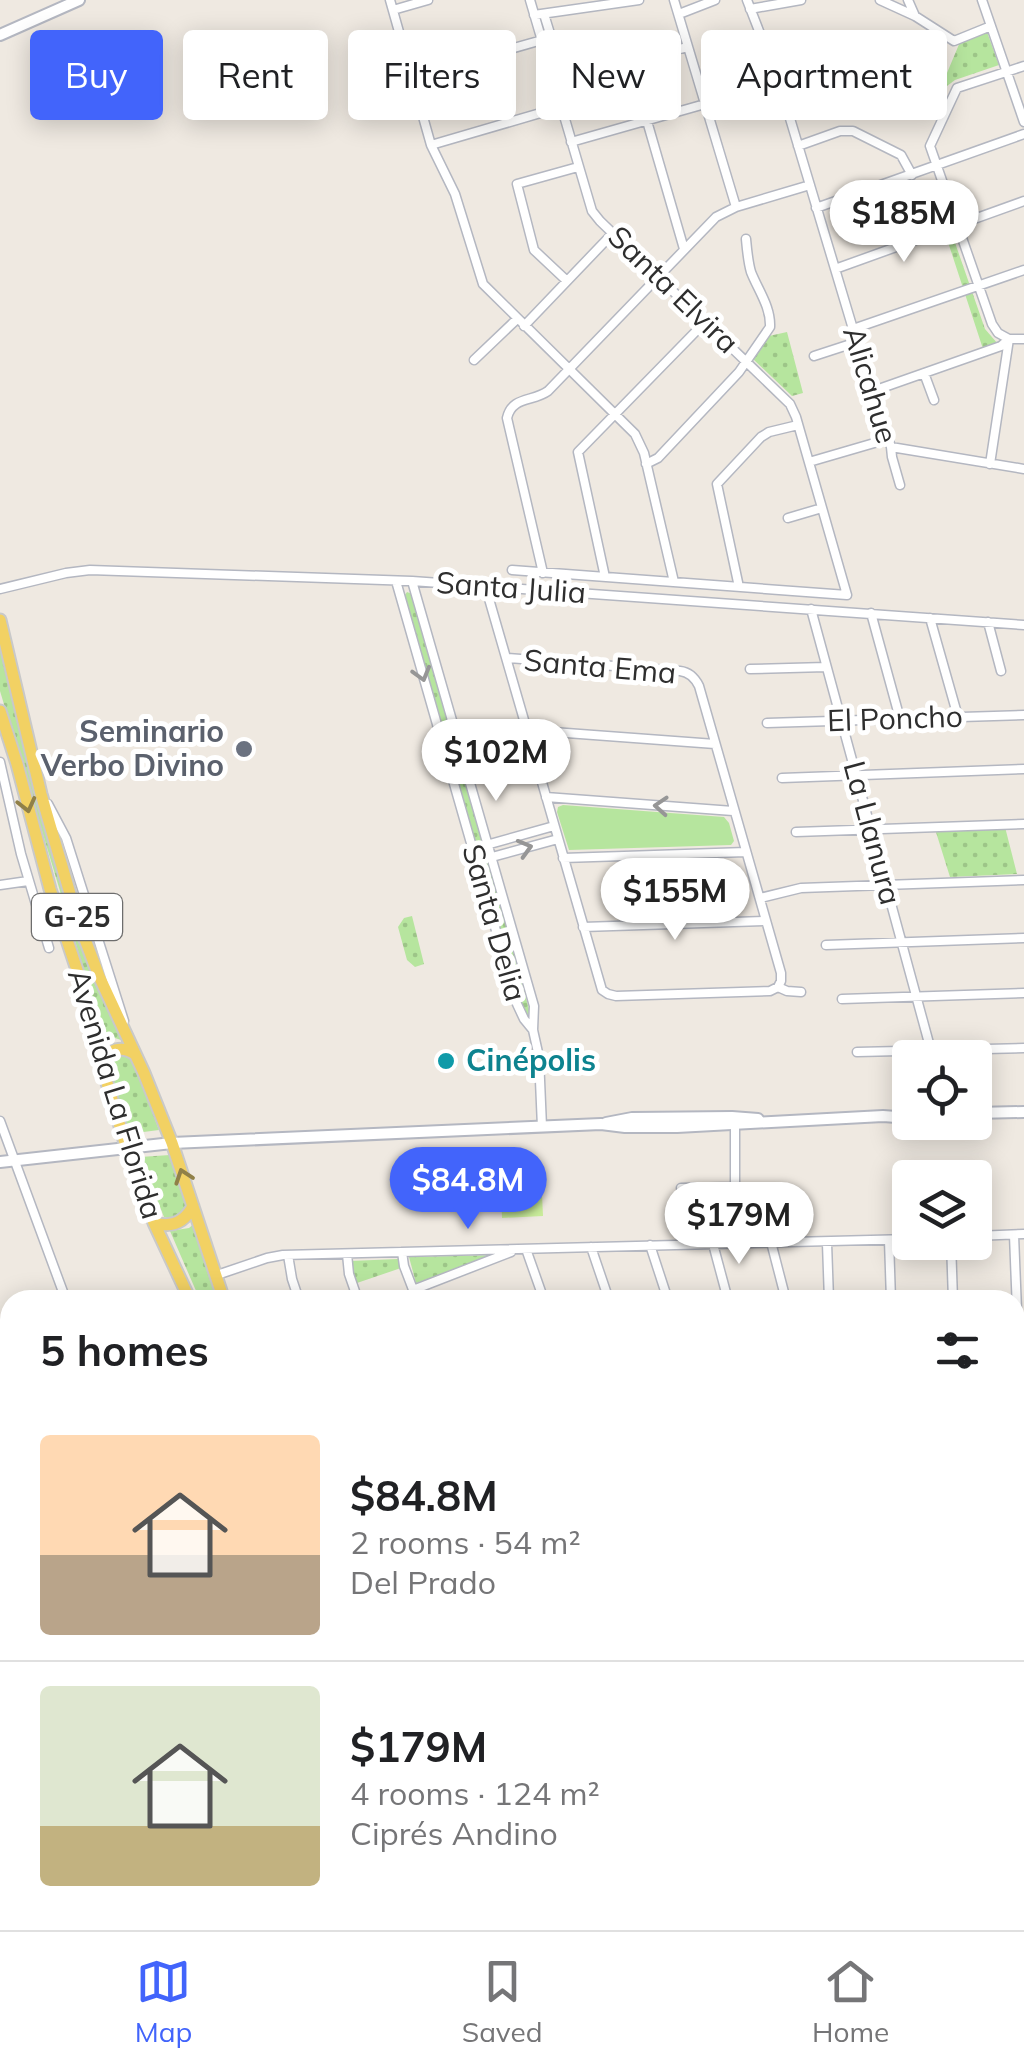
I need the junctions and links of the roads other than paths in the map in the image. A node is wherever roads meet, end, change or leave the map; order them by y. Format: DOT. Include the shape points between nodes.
graph roads {
  1 [pos="78,0"];
  2 [pos="390,0"];
  3 [pos="428,0"];
  4 [pos="530,0"];
  5 [pos="638,0"];
  6 [pos="674,0"];
  7 [pos="715,0"];
  8 [pos="801,0"];
  9 [pos="880,0"];
  10 [pos="908,0"];
  11 [pos="982,0"];
  12 [pos="749,5"];
  13 [pos="393,10"];
  14 [pos="539,14"];
  15 [pos="678,14"];
  16 [pos="915,16"];
  17 [pos="990,26"];
  18 [pos="399,30"];
  19 [pos="541,30"];
  20 [pos="545,30"];
  21 [pos="759,30"];
  22 [pos="0,35"];
  23 [pos="688,48"];
  24 [pos="681,50"];
  25 [pos="1024,66"];
  26 [pos="1006,72"];
  27 [pos="701,91"];
  28 [pos="948,107"];
  29 [pos="536,114"];
  30 [pos="424,120"];
  31 [pos="565,120"];
  32 [pos="647,120"];
  33 [pos="710,120"];
  34 [pos="790,120"];
  35 [pos="1024,122"];
  36 [pos="1024,134"];
  37 [pos="571,142"];
  38 [pos="431,145"];
  39 [pos="798,146"];
  40 [pos="937,166"];
  41 [pos="578,167"];
  42 [pos="912,174"];
  43 [pos="810,185"];
  44 [pos="1024,201"];
  45 [pos="736,207"];
  46 [pos="816,208"];
  47 [pos="958,226"];
  48 [pos="613,233"];
  49 [pos="746,239"];
  50 [pos="684,249"];
  51 [pos="835,269"];
  52 [pos="1024,270"];
  53 [pos="658,276"];
  54 [pos="568,281"];
  55 [pos="979,286"];
  56 [pos="520,322"];
  57 [pos="705,322"];
  58 [pos="853,329"];
  59 [pos="1024,339"];
  60 [pos="1008,340"];
  61 [pos="857,342"];
  62 [pos="814,356"];
  63 [pos="474,360"];
  64 [pos="746,360"];
  65 [pos="570,370"];
  66 [pos="924,373"];
  67 [pos="872,390"];
  68 [pos="934,400"];
  69 [pos="616,414"];
  70 [pos="798,425"];
  71 [pos="890,443"];
  72 [pos="809,462"];
  73 [pos="646,464"];
  74 [pos="990,464"];
  75 [pos="1024,469"];
  76 [pos="900,484"];
  77 [pos="822,508"];
  78 [pos="788,518"];
  79 [pos="512,570"];
  80 [pos="543,573"];
  81 [pos="605,577"];
  82 [pos="396,581"];
  83 [pos="412,581"];
  84 [pos="674,582"];
  85 [pos="484,585"];
  86 [pos="739,587"];
  87 [pos="0,589"];
  88 [pos="847,595"];
  89 [pos="811,609"];
  90 [pos="870,614"];
  91 [pos="930,618"];
  92 [pos="0,620"];
  93 [pos="988,622"];
  94 [pos="1024,624"];
  95 [pos="507,658"];
  96 [pos="826,668"];
  97 [pos="750,669"];
  98 [pos="1001,671"];
  99 [pos="0,712"];
  100 [pos="1024,715"];
  101 [pos="958,717"];
  102 [pos="900,719"];
  103 [pos="841,721"];
  104 [pos="767,724"];
  105 [pos="526,730"];
  106 [pos="715,744"];
  107 [pos="0,762"];
  108 [pos="1024,769"];
  109 [pos="856,775"];
  110 [pos="782,778"];
  111 [pos="546,798"];
  112 [pos="733,811"];
  113 [pos="1024,824"];
  114 [pos="554,826"];
  115 [pos="871,829"];
  116 [pos="796,832"];
  117 [pos="558,839"];
  118 [pos="488,844"];
  119 [pos="472,849"];
  120 [pos="746,852"];
  121 [pos="492,858"];
  122 [pos="563,858"];
  123 [pos="1024,880"];
  124 [pos="28,881"];
  125 [pos="0,885"];
  126 [pos="887,885"];
  127 [pos="760,898"];
  128 [pos="766,921"];
  129 [pos="583,927"];
  130 [pos="1024,938"];
  131 [pos="902,942"];
  132 [pos="826,944"];
  133 [pos="50,948"];
  134 [pos="778,987"];
  135 [pos="801,992"];
  136 [pos="1024,993"];
  137 [pos="917,997"];
  138 [pos="842,999"];
  139 [pos="533,1030"];
  140 [pos="928,1040"];
  141 [pos="1024,1048"];
  142 [pos="992,1050"];
  143 [pos="858,1052"];
  144 [pos="892,1053"];
  145 [pos="136,1054"];
  146 [pos="101,1063"];
  147 [pos="1024,1112"];
  148 [pos="992,1113"];
  149 [pos="892,1116"];
  150 [pos="0,1121"];
  151 [pos="735,1121"];
  152 [pos="542,1127"];
  153 [pos="172,1143"];
  154 [pos="126,1146"];
  155 [pos="15,1160"];
  156 [pos="0,1162"];
  157 [pos="735,1186"];
  158 [pos="681,1188"];
  159 [pos="194,1206"];
  160 [pos="154,1223"];
  161 [pos="1019,1234"];
  162 [pos="992,1235"];
  163 [pos="889,1240"];
  164 [pos="892,1240"];
  165 [pos="772,1242"];
  166 [pos="730,1243"];
  167 [pos="826,1243"];
  168 [pos="713,1244"];
  169 [pos="650,1246"];
  170 [pos="591,1247"];
  171 [pos="523,1249"];
  172 [pos="402,1252"];
  173 [pos="347,1254"];
  174 [pos="288,1255"];
  175 [pos="952,1260"];
  176 [pos="216,1276"];
  177 [pos="62,1290"];
  178 [pos="185,1290"];
  179 [pos="222,1290"];
  180 [pos="296,1290"];
  181 [pos="355,1290"];
  182 [pos="413,1290"];
  183 [pos="540,1290"];
  184 [pos="606,1290"];
  185 [pos="665,1290"];
  186 [pos="725,1290"];
  187 [pos="784,1290"];
  188 [pos="829,1290"];
  189 [pos="892,1290"];
  190 [pos="953,1290"];
  191 [pos="1019,1290"];
  1 -- 22 [label="street"];
  2 -- 13 [label="street"];
  3 -- 13 [label="street"];
  4 -- 14 [label="street, Santa Elvira"];
  5 -- 14 [label="street"];
  6 -- 15 [label="street"];
  7 -- 15 [label="street"];
  8 -- 12 [label="street"];
  9 -- 16 [label="street"];
  10 -- 16 [label="street"];
  11 -- 17 [label="street"];
  12 -- 21 [label="street, Alicahue"];
  13 -- 18 [label="street"];
  14 -- 19 [label="street, Santa Elvira"];
  14 -- 20 [label="street, Santa Elvira"];
  15 -- 23 [label="street"];
  16 -- 17 [label="street" via="954,41"];
  17 -- 26 [label="street"];
  23 -- 24 [label="street"];
  23 -- 27 [label="street"];
  25 -- 26 [label="street"];
  26 -- 28 [label="street" via="957,88"];
  26 -- 35 [label="street"];
  28 -- 40 [label="street" via="930,146"];
  29 -- 38 [label="street"];
  30 -- 38 [label="street"];
  31 -- 37 [label="street, Santa Elvira"];
  32 -- 37 [label="street"];
  32 -- 50 [label="street"];
  33 -- 45 [label="street"];
  34 -- 39 [label="street, Alicahue"];
  36 -- 40 [label="street"];
  37 -- 41 [label="street, Santa Elvira"];
  38 -- 56 [label="street" via="455,194 483,284"];
  39 -- 42 [label="street" via="854,131 901,155"];
  39 -- 43 [label="street, Alicahue"];
  40 -- 42 [label="street"];
  40 -- 47 [label="street"];
  41 -- 48 [label="street, Santa Elvira" via="592,211"];
  41 -- 54 [label="street" via="516,184 534,250"];
  42 -- 46 [label="street"];
  43 -- 45 [label="street"];
  43 -- 46 [label="street, Alicahue"];
  44 -- 47 [label="street"];
  45 -- 50 [label="street"];
  46 -- 51 [label="street, Alicahue"];
  47 -- 51 [label="street"];
  47 -- 55 [label="street"];
  48 -- 53 [label="street, Santa Elvira"];
  48 -- 54 [label="street"];
  49 -- 64 [label="street" via="771,320"];
  50 -- 53 [label="street"];
  51 -- 58 [label="street, Alicahue"];
  52 -- 55 [label="street"];
  53 -- 57 [label="street, Santa Elvira"];
  53 -- 65 [label="street"];
  54 -- 56 [label="street"];
  55 -- 58 [label="street"];
  55 -- 60 [label="street" via="994,329"];
  56 -- 63 [label="street"];
  56 -- 65 [label="street"];
  57 -- 64 [label="street, Santa Elvira"];
  57 -- 69 [label="street"];
  58 -- 61 [label="street, Alicahue"];
  59 -- 60 [label="street"];
  60 -- 66 [label="street"];
  60 -- 74 [label="street"];
  61 -- 62 [label="street"];
  61 -- 67 [label="street, Alicahue"];
  64 -- 70 [label="street, Santa Elvira" via="786,398"];
  64 -- 73 [label="street"];
  65 -- 69 [label="street"];
  65 -- 80 [label="street" via="545,394 519,401 507,418"];
  66 -- 67 [label="street"];
  66 -- 68 [label="street"];
  67 -- 71 [label="street, Alicahue"];
  69 -- 73 [label="street" via="638,438"];
  69 -- 81 [label="street" via="578,452"];
  70 -- 72 [label="street, Santa Elvira"];
  70 -- 86 [label="street" via="764,435 718,484"];
  71 -- 72 [label="street"];
  71 -- 74 [label="street"];
  71 -- 76 [label="street, Alicahue"];
  72 -- 77 [label="street, Santa Elvira"];
  73 -- 84 [label="street"];
  74 -- 75 [label="street"];
  77 -- 78 [label="street"];
  77 -- 88 [label="street, Santa Elvira"];
  79 -- 80 [label="street, Santa Julia"];
  80 -- 81 [label="street, Santa Julia"];
  81 -- 84 [label="street, Santa Julia"];
  82 -- 83 [label="street, Santa Julia"];
  82 -- 87 [label="street, Santa Julia" via="90,570"];
  82 -- 119 [label="street, Santa Delia, one-way"];
  83 -- 85 [label="street, Santa Julia"];
  83 -- 118 [label="street, Santa Delia"];
  84 -- 86 [label="street, Santa Julia"];
  85 -- 89 [label="street, Santa Julia"];
  85 -- 95 [label="street"];
  86 -- 88 [label="street, Santa Julia"];
  89 -- 90 [label="street, Santa Julia"];
  89 -- 96 [label="street, La Llanura"];
  90 -- 91 [label="street, Santa Julia"];
  90 -- 102 [label="street"];
  91 -- 93 [label="street, Santa Julia"];
  91 -- 101 [label="street"];
  92 -- 145 [label="main road, Avenida La Florida / G-25" via="84,938"];
  93 -- 94 [label="street, Santa Julia"];
  93 -- 98 [label="street"];
  95 -- 105 [label="street"];
  95 -- 106 [label="street, Santa Ema" via="680,671 699,686"];
  96 -- 97 [label="street"];
  96 -- 103 [label="street, La Llanura"];
  99 -- 146 [label="main road, Avenida La Florida / G-25, one-way"];
  100 -- 101 [label="street, El Poncho"];
  101 -- 102 [label="street, El Poncho"];
  102 -- 103 [label="street, El Poncho"];
  103 -- 104 [label="street, El Poncho"];
  103 -- 109 [label="street, La Llanura"];
  105 -- 106 [label="street"];
  105 -- 111 [label="street"];
  106 -- 112 [label="street"];
  107 -- 124 [label="street, Avenida La Florida"];
  108 -- 109 [label="street"];
  109 -- 110 [label="street"];
  109 -- 115 [label="street, La Llanura"];
  112 -- 111 [label="street, one-way"];
  111 -- 114 [label="street"];
  112 -- 120 [label="street"];
  113 -- 115 [label="street"];
  114 -- 117 [label="street"];
  114 -- 118 [label="street"];
  115 -- 116 [label="street"];
  115 -- 126 [label="street, La Llanura"];
  121 -- 117 [label="street, one-way"];
  117 -- 122 [label="street"];
  118 -- 119 [label="street"];
  118 -- 121 [label="street, Santa Delia"];
  119 -- 139 [label="street, Santa Delia" via="517,1004"];
  120 -- 122 [label="street"];
  120 -- 127 [label="street"];
  121 -- 139 [label="street, Santa Delia" via="534,1006"];
  122 -- 129 [label="street"];
  123 -- 126 [label="street"];
  124 -- 125 [label="street"];
  124 -- 133 [label="street, Avenida La Florida"];
  126 -- 127 [label="street" via="793,888"];
  126 -- 131 [label="street, La Llanura"];
  127 -- 128 [label="street"];
  128 -- 129 [label="street"];
  128 -- 134 [label="street" via="782,977"];
  129 -- 134 [label="street" via="598,983 616,996"];
  130 -- 131 [label="street"];
  131 -- 132 [label="street"];
  131 -- 137 [label="street, La Llanura"];
  134 -- 135 [label="street"];
  136 -- 137 [label="street"];
  137 -- 138 [label="street"];
  137 -- 140 [label="street, La Llanura"];
  139 -- 152 [label="street, Santa Delia"];
  141 -- 142 [label="street"];
  143 -- 144 [label="street"];
  145 -- 146 [label="main road" via="116,1049"];
  145 -- 153 [label="main road, Avenida La Florida / G-25"];
  146 -- 154 [label="main road, Avenida La Florida / G-25"];
  147 -- 148 [label="street"];
  149 -- 151 [label="street"];
  150 -- 155 [label="street"];
  151 -- 152 [label="street" via="632,1118"];
  151 -- 157 [label="street"];
  152 -- 153 [label="street"];
  153 -- 154 [label="street"];
  159 -- 153 [label="main road, Avenida La Florida / G-25, one-way"];
  154 -- 155 [label="street"];
  154 -- 160 [label="main road, Avenida La Florida / G-25"];
  155 -- 156 [label="street"];
  155 -- 177 [label="street"];
  157 -- 158 [label="street"];
  157 -- 166 [label="street"];
  159 -- 160 [label="main road" via="176,1224"];
  159 -- 176 [label="main road, Avenida La Florida / G-25"];
  160 -- 178 [label="main road, Avenida La Florida / G-25"];
  161 -- 162 [label="street"];
  161 -- 191 [label="street"];
  163 -- 164 [label="street"];
  163 -- 167 [label="street"];
  163 -- 189 [label="street"];
  165 -- 166 [label="street"];
  165 -- 167 [label="street"];
  165 -- 187 [label="street"];
  166 -- 168 [label="street"];
  167 -- 188 [label="street"];
  168 -- 169 [label="street"];
  168 -- 186 [label="street"];
  169 -- 170 [label="street"];
  169 -- 185 [label="street"];
  170 -- 171 [label="street"];
  170 -- 184 [label="street"];
  171 -- 172 [label="street"];
  171 -- 182 [label="street"];
  171 -- 183 [label="street"];
  172 -- 173 [label="street"];
  172 -- 182 [label="street"];
  173 -- 174 [label="street"];
  173 -- 181 [label="street"];
  174 -- 176 [label="street"];
  174 -- 180 [label="street"];
  175 -- 190 [label="street"];
  176 -- 179 [label="main road, Avenida La Florida / G-25"];
}
